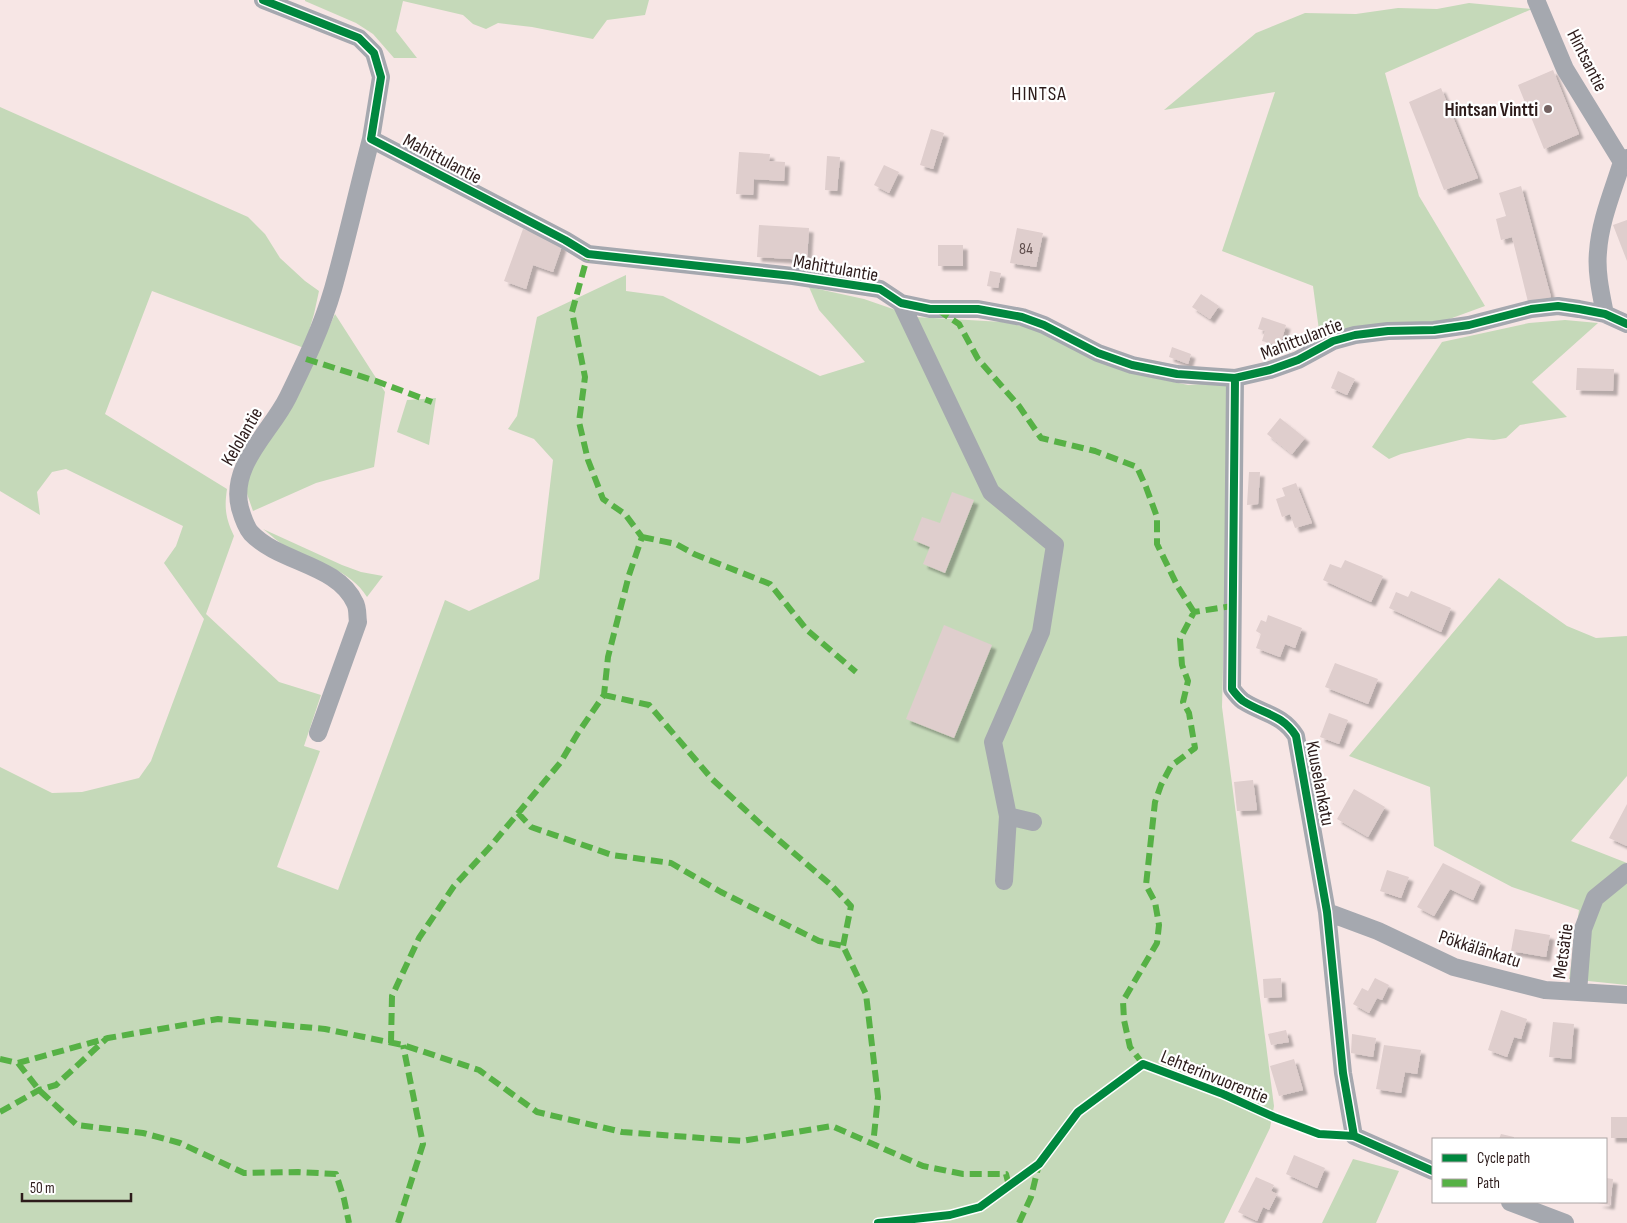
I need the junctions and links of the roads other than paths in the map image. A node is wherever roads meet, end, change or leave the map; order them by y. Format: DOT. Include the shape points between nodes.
graph roads {
  1 [pos="263,0"];
  2 [pos="1536,0"];
  3 [pos="371,139"];
  4 [pos="1625,160"];
  5 [pos="901,303"];
  6 [pos="1605,314"];
  7 [pos="1627,324"];
  8 [pos="1235,378"];
  9 [pos="318,733"];
  10 [pos="1008,816"];
  11 [pos="1033,822"];
  12 [pos="1627,872"];
  13 [pos="1004,882"];
  14 [pos="1327,912"];
  15 [pos="1578,992"];
  16 [pos="1627,995"];
  17 [pos="1432,1171"];
  18 [pos="1513,1203"];
  19 [pos="1565,1223"];
  1 -- 3 [label="street" via="359,38 374,53 381,77"];
  2 -- 4 [label="street, Hintsantie" via="1565,68"];
  3 -- 5 [label="street, Mahittulantie" via="588,254 880,288"];
  3 -- 9 [label="street, Kelolantie" via="333,290 318,334 287,400 251,455 239,480 240,507 250,532 272,549 336,580 348,590 356,605 358,622"];
  4 -- 6 [label="street" via="1601,229 1597,254"];
  5 -- 8 [label="street, Mahittulantie" via="930,309 978,309 1022,317 1098,353 1132,365 1177,374"];
  5 -- 10 [label="street" via="991,492 1055,545 1040,632 992,742"];
  6 -- 7 [label="street, Mahittulantie"];
  6 -- 8 [label="street, Mahittulantie" via="1558,306 1434,330 1355,335 1334,341 1298,360"];
  8 -- 14 [label="street, Kuuselankatu" via="1232,689 1242,700 1282,720 1296,736"];
  10 -- 11 [label="street"];
  10 -- 13 [label="street"];
  12 -- 15 [label="street, Metsätie" via="1595,898 1583,929"];
  14 -- 15 [label="street, Pökkälänkatu" via="1454,967 1546,990"];
  14 -- 17 [label="street, Kuuselankatu" via="1343,1073 1354,1136"];
  15 -- 16 [label="street, Pökkälänkatu"];
  18 -- 19 [label="street"];
}
